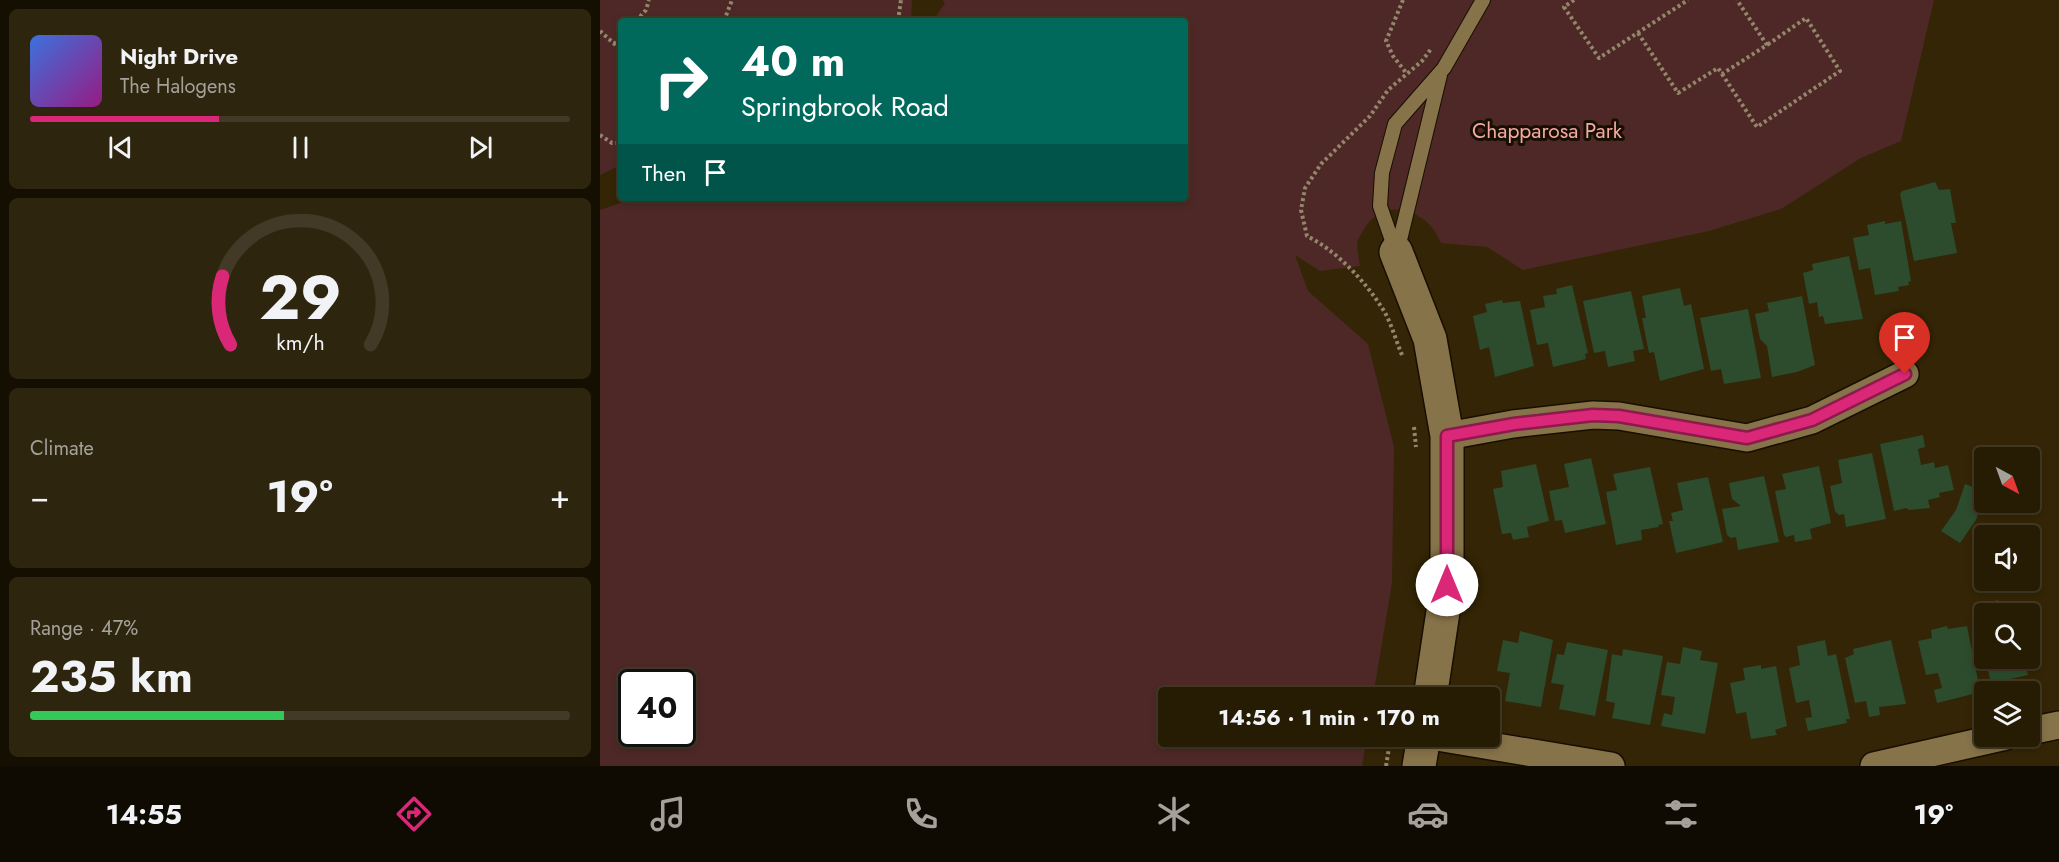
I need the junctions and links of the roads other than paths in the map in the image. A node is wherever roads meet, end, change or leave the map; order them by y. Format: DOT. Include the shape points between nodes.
graph roads {
  1 [pos="1483,0"];
  2 [pos="1442,70"];
  3 [pos="1396,252"];
  4 [pos="1905,374"];
  5 [pos="1447,436"];
  6 [pos="1432,687"];
  7 [pos="2059,724"];
  8 [pos="2040,729"];
  9 [pos="1974,743"];
  10 [pos="1422,747"];
  11 [pos="1497,747"];
  12 [pos="1419,766"];
  13 [pos="1611,766"];
  14 [pos="1874,766"];
  1 -- 2 [label="lane"];
  2 -- 3 [label="lane"];
  2 -- 3 [label="lane" via="1395,124 1382,173 1380,206"];
  3 -- 5 [label="street" via="1430,339"];
  4 -- 5 [label="street" via="1812,420 1747,438 1593,415"];
  5 -- 6 [label="street" via="1447,585"];
  7 -- 8 [label="street"];
  9 -- 14 [label="street"];
  10 -- 12 [label="street"];
  11 -- 13 [label="street"];
}
